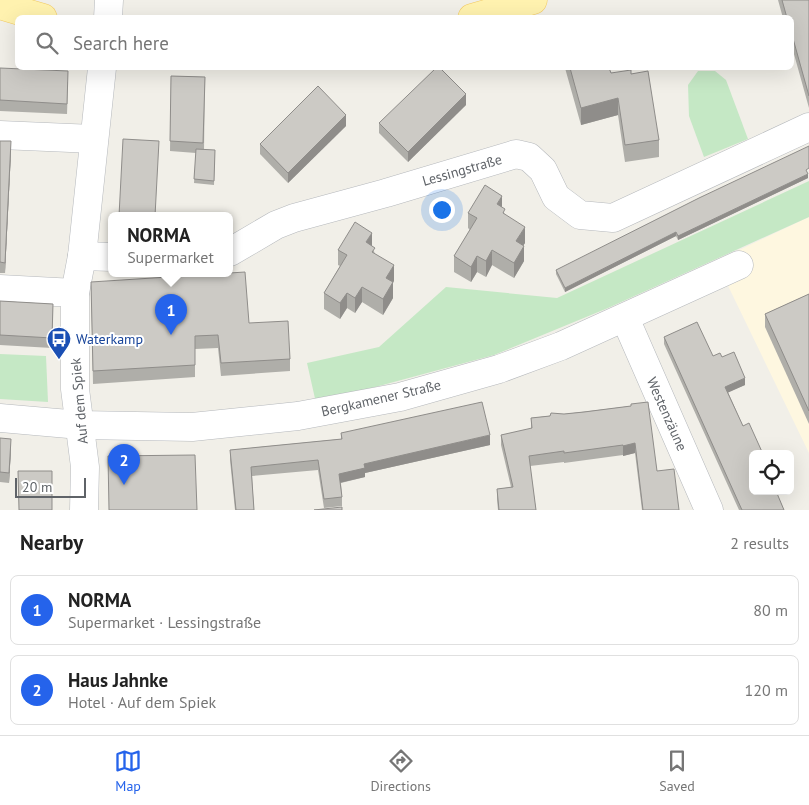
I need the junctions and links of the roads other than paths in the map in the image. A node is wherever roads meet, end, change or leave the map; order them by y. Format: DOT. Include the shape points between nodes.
graph roads {
  1 [pos="109,0"];
  2 [pos="533,0"];
  3 [pos="0,5"];
  4 [pos="34,15"];
  5 [pos="108,15"];
  6 [pos="482,15"];
  7 [pos="102,70"];
  8 [pos="809,127"];
  9 [pos="0,135"];
  10 [pos="94,139"];
  11 [pos="233,250"];
  12 [pos="82,256"];
  13 [pos="108,257"];
  14 [pos="739,265"];
  15 [pos="0,289"];
  16 [pos="75,293"];
  17 [pos="625,318"];
  18 [pos="0,418"];
  19 [pos="80,425"];
  20 [pos="84,510"];
  21 [pos="709,510"];
  1 -- 5 [label="street"];
  2 -- 6 [label="main road"];
  3 -- 4 [label="main road"];
  7 -- 10 [label="street, Auf dem Spiek"];
  8 -- 11 [label="street, Lessingstraße" via="613,218 580,215 556,197 544,170 529,157 516,154 294,218"];
  9 -- 10 [label="street"];
  10 -- 12 [label="street, Auf dem Spiek"];
  12 -- 13 [label="street"];
  12 -- 16 [label="street, Auf dem Spiek"];
  14 -- 17 [label="street, Bergkamener Straße"];
  15 -- 16 [label="street"];
  16 -- 19 [label="street, Auf dem Spiek" via="75,389"];
  17 -- 19 [label="street, Bergkamener Straße" via="499,369 400,397 298,416 192,427"];
  17 -- 21 [label="street, Westenzäune"];
  18 -- 19 [label="street, Bergkamener Straße"];
  19 -- 20 [label="street, Auf dem Spiek" via="85,467"];
}
